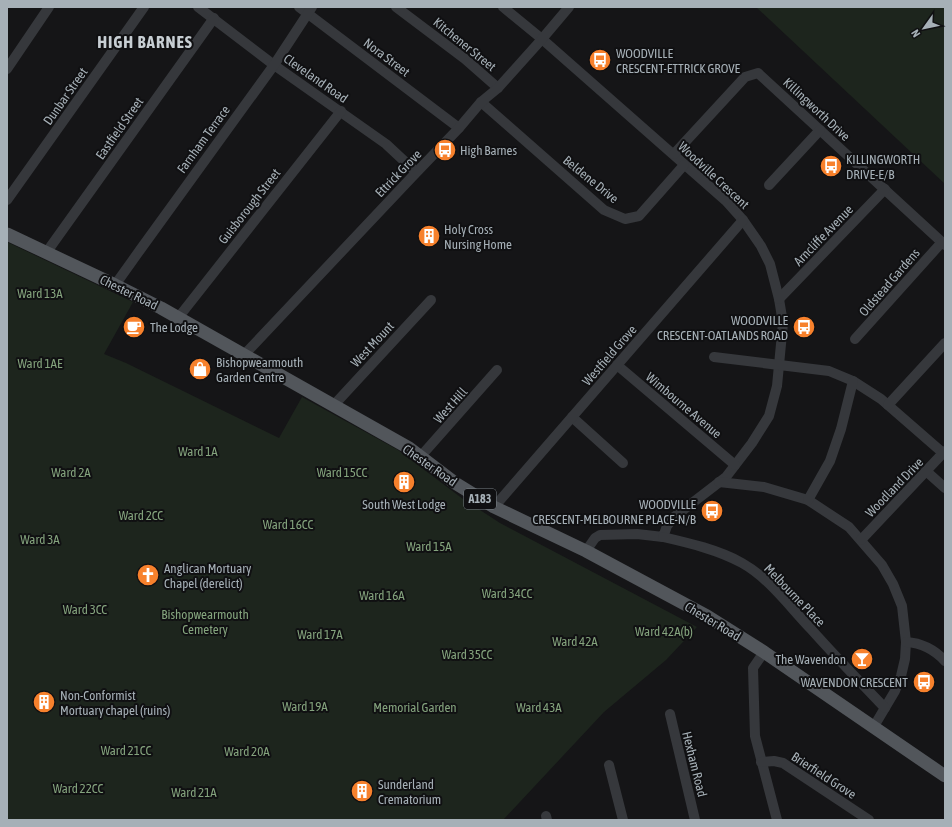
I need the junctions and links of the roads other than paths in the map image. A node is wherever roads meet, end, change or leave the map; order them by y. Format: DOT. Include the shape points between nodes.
graph roads {
  1 [pos="49,7"];
  2 [pos="144,7"];
  3 [pos="198,7"];
  4 [pos="299,7"];
  5 [pos="396,7"];
  6 [pos="503,7"];
  7 [pos="569,7"];
  8 [pos="310,10"];
  9 [pos="214,18"];
  10 [pos="542,39"];
  11 [pos="274,65"];
  12 [pos="7,69"];
  13 [pos="498,88"];
  14 [pos="481,102"];
  15 [pos="341,111"];
  16 [pos="459,128"];
  17 [pos="820,130"];
  18 [pos="674,154"];
  19 [pos="684,165"];
  20 [pos="416,172"];
  21 [pos="769,185"];
  22 [pos="885,189"];
  23 [pos="7,200"];
  24 [pos="743,220"];
  25 [pos="7,234"];
  26 [pos="943,243"];
  27 [pos="46,253"];
  28 [pos="115,285"];
  29 [pos="779,299"];
  30 [pos="431,300"];
  31 [pos="178,318"];
  32 [pos="855,339"];
  33 [pos="945,343"];
  34 [pos="243,356"];
  35 [pos="714,357"];
  36 [pos="617,365"];
  37 [pos="780,366"];
  38 [pos="497,370"];
  39 [pos="853,381"];
  40 [pos="888,405"];
  41 [pos="333,406"];
  42 [pos="572,417"];
  43 [pos="944,452"];
  44 [pos="421,456"];
  45 [pos="623,463"];
  46 [pos="735,465"];
  47 [pos="926,471"];
  48 [pos="719,482"];
  49 [pos="945,488"];
  50 [pos="808,500"];
  51 [pos="494,507"];
  52 [pos="663,537"];
  53 [pos="861,540"];
  54 [pos="586,551"];
  55 [pos="906,642"];
  56 [pos="764,652"];
  57 [pos="944,659"];
  58 [pos="886,708"];
  59 [pos="670,714"];
  60 [pos="873,728"];
  61 [pos="761,762"];
  62 [pos="609,765"];
  63 [pos="945,776"];
  64 [pos="623,820"];
  65 [pos="695,820"];
  66 [pos="777,820"];
  67 [pos="869,820"];
  1 -- 12 [label="street"];
  2 -- 23 [label="street, Dunbar Street"];
  3 -- 9 [label="street, Cleveland Road"];
  4 -- 8 [label="street, Nora Street"];
  5 -- 13 [label="street, Kitchener Street" via="465,59"];
  6 -- 10 [label="street, Woodville Crescent"];
  7 -- 10 [label="street, Ettrick Grove"];
  8 -- 11 [label="street, Farnham Terrace"];
  8 -- 16 [label="street, Nora Street"];
  9 -- 11 [label="street, Cleveland Road"];
  9 -- 27 [label="street, Eastfield Street"];
  10 -- 13 [label="street, Ettrick Grove"];
  10 -- 18 [label="street, Woodville Crescent"];
  11 -- 15 [label="street, Cleveland Road"];
  11 -- 28 [label="street, Farnham Terrace"];
  13 -- 14 [label="street, Ettrick Grove"];
  14 -- 16 [label="street, Ettrick Grove"];
  14 -- 19 [label="street, Beldene Drive" via="604,210 625,219 639,216"];
  15 -- 20 [label="street, Cleveland Road" via="386,144"];
  15 -- 31 [label="street, Guisborough Street"];
  16 -- 20 [label="street, Ettrick Grove"];
  17 -- 18 [label="street, Killingworth Drive" via="758,73 745,77"];
  17 -- 21 [label="street"];
  17 -- 22 [label="street, Killingworth Drive"];
  18 -- 19 [label="street, Woodville Crescent"];
  19 -- 24 [label="street, Woodville Crescent" via="726,201"];
  20 -- 34 [label="street, Ettrick Grove"];
  22 -- 26 [label="street, Killingworth Drive"];
  22 -- 29 [label="street, Arncliffe Avenue"];
  24 -- 29 [label="street, Woodville Crescent" via="770,264"];
  24 -- 36 [label="street, Westfield Grove"];
  25 -- 27 [label="main road, Chester Road / A183"];
  26 -- 32 [label="street, Oldstead Gardens"];
  27 -- 28 [label="main road, Chester Road / A183"];
  28 -- 31 [label="main road, Chester Road / A183"];
  29 -- 37 [label="street, Woodville Crescent" via="783,323"];
  30 -- 41 [label="street, West Mount"];
  31 -- 34 [label="main road, Chester Road / A183"];
  33 -- 40 [label="street"];
  34 -- 41 [label="main road, Chester Road / A183"];
  35 -- 37 [label="street"];
  36 -- 42 [label="street, Westfield Grove"];
  36 -- 46 [label="street, Wimbourne Avenue"];
  37 -- 39 [label="street" via="829,371"];
  37 -- 46 [label="street, Woodville Crescent" via="769,416"];
  38 -- 44 [label="street, West Hill"];
  39 -- 40 [label="street"];
  39 -- 50 [label="street" via="830,461"];
  40 -- 43 [label="street"];
  41 -- 44 [label="main road, Chester Road / A183"];
  42 -- 45 [label="street"];
  42 -- 51 [label="street, Westfield Grove"];
  43 -- 47 [label="street, Woodland Drive"];
  44 -- 51 [label="main road, Chester Road / A183" via="455,483"];
  46 -- 48 [label="street, Woodville Crescent"];
  47 -- 49 [label="street"];
  47 -- 53 [label="street, Woodland Drive"];
  48 -- 50 [label="street" via="764,487"];
  48 -- 52 [label="street, Woodville Crescent" via="674,517"];
  50 -- 53 [label="street" via="849,527"];
  51 -- 54 [label="main road, Chester Road / A183"];
  52 -- 54 [label="street" via="637,534 600,535"];
  52 -- 58 [label="street, Melbourne Place" via="727,556 756,572"];
  53 -- 55 [label="street" via="882,565 893,584 902,606"];
  54 -- 56 [label="main road, Chester Road / A183" via="707,616"];
  55 -- 57 [label="street" via="926,646"];
  55 -- 58 [label="street" via="901,676"];
  56 -- 60 [label="main road, Chester Road / A183"];
  56 -- 61 [label="street" via="753,668 755,736"];
  58 -- 60 [label="street"];
  59 -- 65 [label="street, Hexham Road"];
  60 -- 63 [label="main road, Chester Road / A183"];
  61 -- 66 [label="street"];
  61 -- 67 [label="street, Brierfield Grove" via="774,760 783,763"];
  62 -- 64 [label="street"];
}
